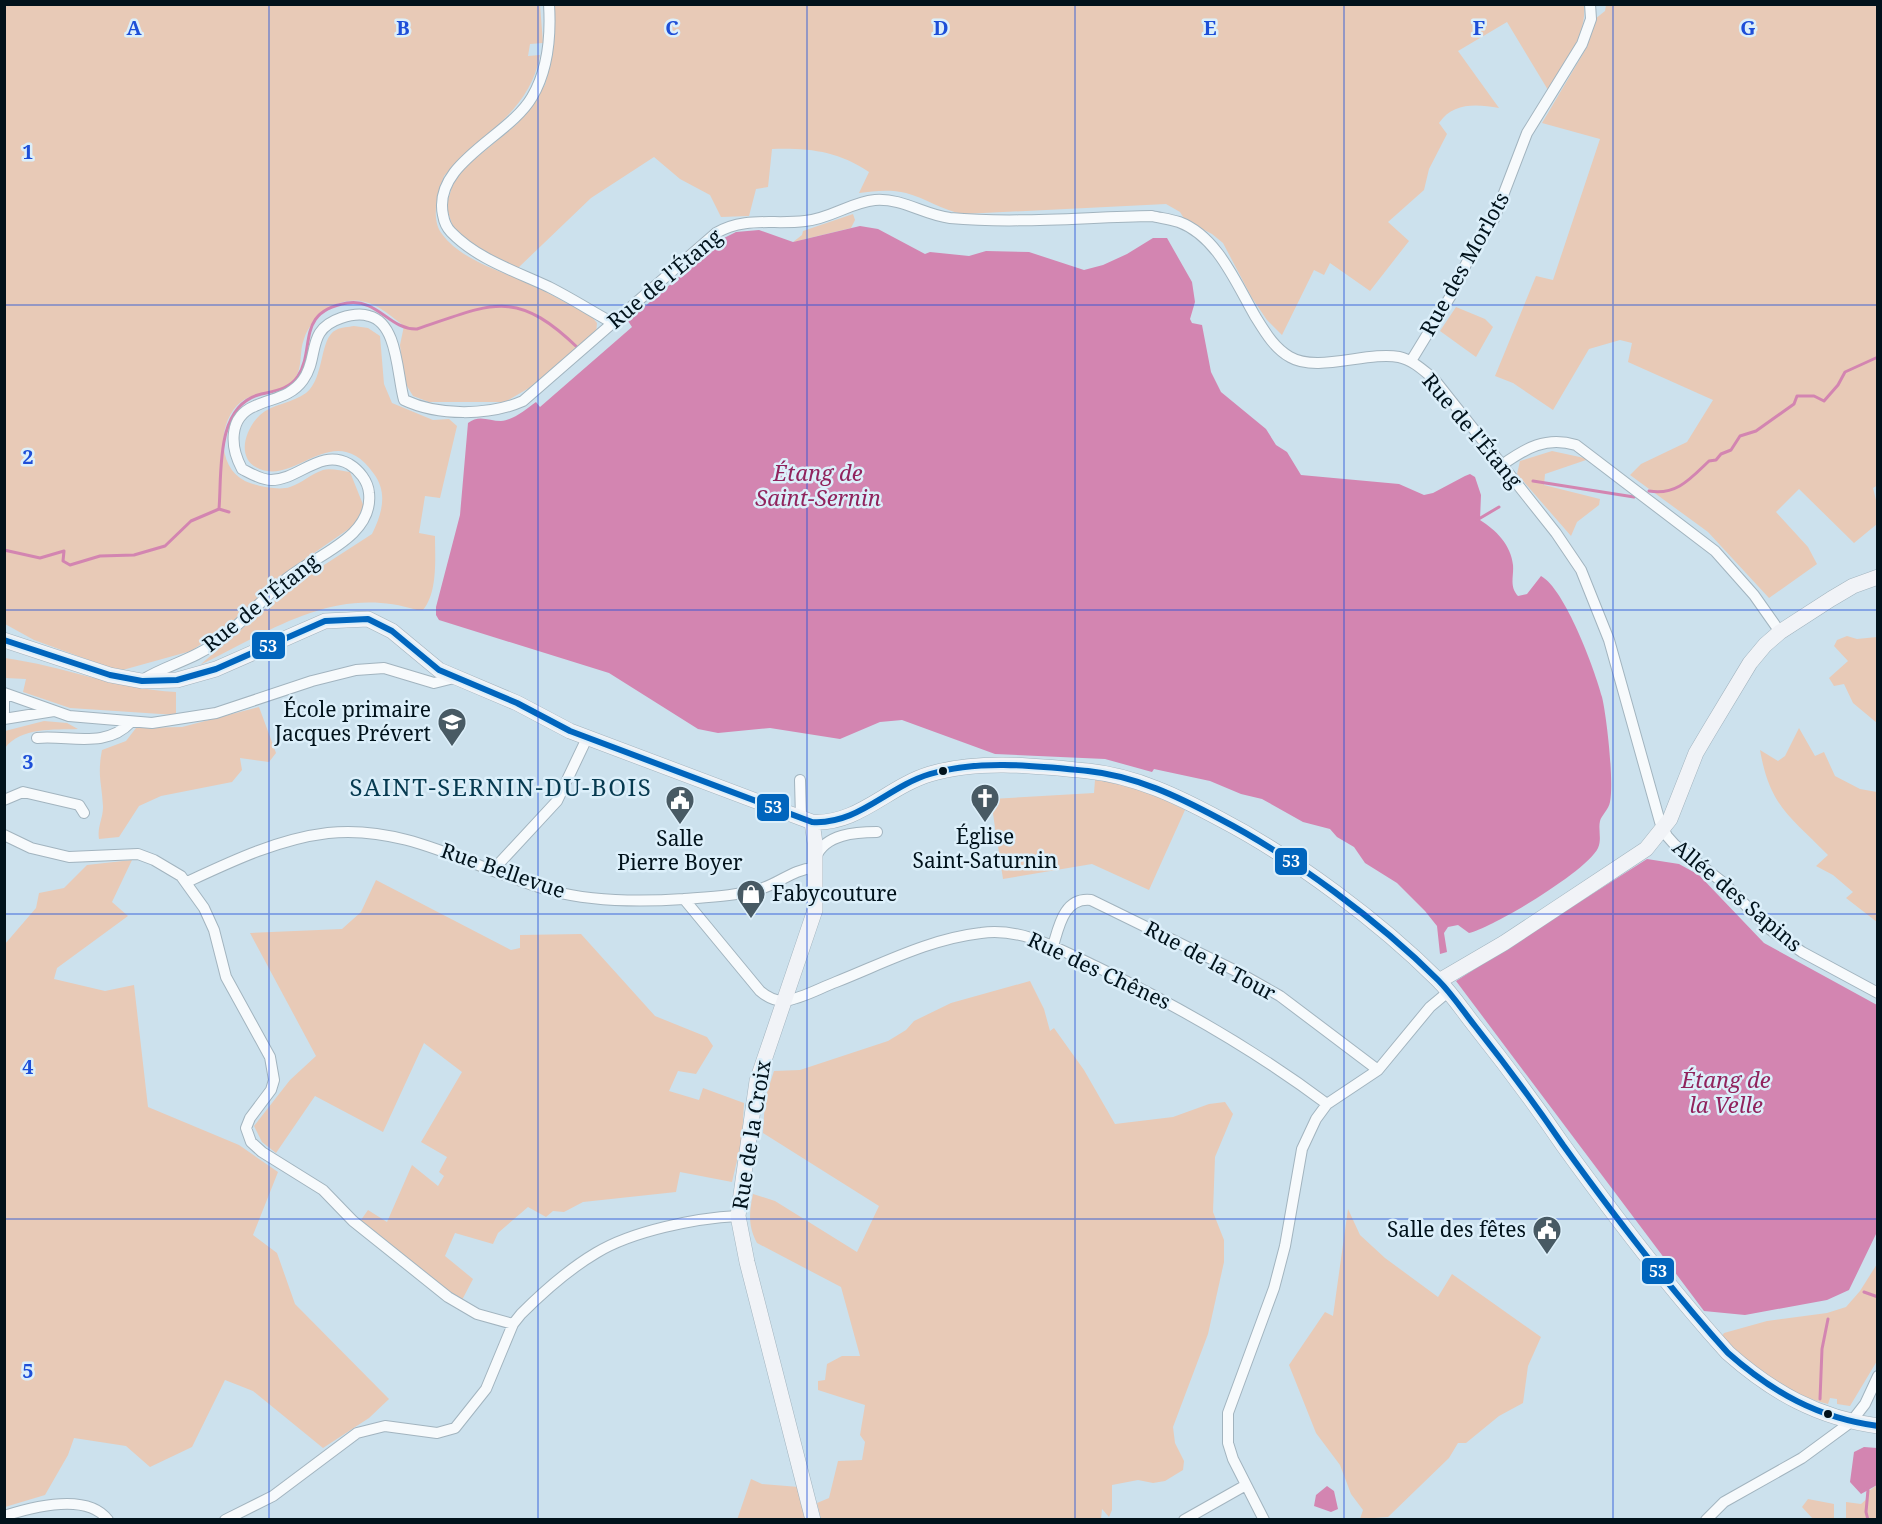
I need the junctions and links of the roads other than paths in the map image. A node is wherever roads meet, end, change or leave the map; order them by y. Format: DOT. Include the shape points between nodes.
graph roads {
  1 [pos="549,4"];
  2 [pos="1590,4"];
  3 [pos="612,323"];
  4 [pos="1411,361"];
  5 [pos="1502,465"];
  6 [pos="1878,577"];
  7 [pos="1780,632"];
  8 [pos="4,640"];
  9 [pos="454,678"];
  10 [pos="142,681"];
  11 [pos="4,693"];
  12 [pos="4,699"];
  13 [pos="54,711"];
  14 [pos="4,712"];
  15 [pos="4,719"];
  16 [pos="131,722"];
  17 [pos="37,738"];
  18 [pos="587,738"];
  19 [pos="800,780"];
  20 [pos="4,800"];
  21 [pos="84,813"];
  22 [pos="834,822"];
  23 [pos="809,823"];
  24 [pos="1663,829"];
  25 [pos="877,832"];
  26 [pos="848,834"];
  27 [pos="4,835"];
  28 [pos="832,841"];
  29 [pos="815,864"];
  30 [pos="493,870"];
  31 [pos="187,882"];
  32 [pos="684,899"];
  33 [pos="1053,946"];
  34 [pos="1443,986"];
  35 [pos="1878,993"];
  36 [pos="783,1001"];
  37 [pos="1378,1070"];
  38 [pos="1327,1104"];
  39 [pos="738,1216"];
  40 [pos="513,1324"];
  41 [pos="1878,1376"];
  42 [pos="1851,1422"];
  43 [pos="1878,1426"];
  44 [pos="1246,1485"];
  45 [pos="4,1516"];
  46 [pos="108,1520"];
  47 [pos="225,1520"];
  48 [pos="813,1520"];
  49 [pos="1184,1520"];
  50 [pos="1264,1520"];
  51 [pos="1706,1520"];
  1 -- 3 [label="street" via="549,35 541,79 519,114 450,177 442,208 450,231 493,263 553,289"];
  2 -- 4 [label="street, Rue des Morlots" via="1591,19 1582,44 1527,133 1494,219"];
  3 -- 4 [label="street, Rue de l'Étang" via="728,226 816,219 874,200 902,202 946,217 969,219 1152,216 1179,222 1204,237 1220,256 1267,335 1293,359 1312,363 1385,356"];
  3 -- 10 [label="street, Rue de l'Étang" via="523,401 505,409 479,411 424,409 404,400 393,340 382,323 369,316 351,315 332,321 320,331 304,379 278,399 253,406 237,423 232,448 242,469 271,480 326,459 348,464 365,479 369,490 366,517 349,536 285,580 216,643"];
  4 -- 5 [label="street, Rue de l'Étang" via="1434,379"];
  5 -- 7 [label="street" via="1530,446 1546,441 1576,445 1715,551"];
  5 -- 24 [label="street, Rue de l'Étang" via="1570,552 1589,586 1609,640"];
  6 -- 7 [label="street" via="1853,586"];
  7 -- 24 [label="street" via="1750,663 1708,731"];
  8 -- 10 [label="street" via="90,670"];
  9 -- 10 [label="street" via="392,631 368,619 356,618 310,626 198,675"];
  9 -- 16 [label="street" via="434,683 384,668 356,670 216,713 172,721"];
  9 -- 18 [label="street" via="517,703"];
  11 -- 13 [label="street"];
  12 -- 14 [label="street"];
  13 -- 15 [label="street"];
  13 -- 16 [label="street" via="87,719"];
  16 -- 17 [label="street" via="105,738"];
  18 -- 23 [label="street"];
  18 -- 30 [label="street" via="557,801"];
  19 -- 23 [label="street"];
  20 -- 21 [label="street" via="23,792 79,805"];
  22 -- 23 [label="street"];
  22 -- 26 [label="street"];
  22 -- 34 [label="street" via="859,813 909,783 958,768 1074,770 1124,777 1190,804 1285,856 1380,930"];
  23 -- 28 [label="street"];
  23 -- 29 [label="street, Rue de la Croix"];
  24 -- 34 [label="street" via="1646,849 1623,866"];
  24 -- 35 [label="street, Allée des Sapins" via="1675,845 1725,884 1768,928 1802,952"];
  25 -- 26 [label="street"];
  26 -- 28 [label="street"];
  27 -- 31 [label="street" via="31,848 69,857 138,854 172,869"];
  28 -- 29 [label="street" via="821,848"];
  29 -- 32 [label="street, Rue Bellevue" via="749,891"];
  29 -- 36 [label="street, Rue de la Croix" via="814,917"];
  30 -- 31 [label="street, Rue Bellevue" via="404,839 329,833 259,850"];
  30 -- 32 [label="street, Rue Bellevue" via="571,895"];
  31 -- 40 [label="street" via="204,908 226,977 273,1069 271,1090 246,1128 251,1142 323,1190 346,1215 448,1297 477,1314"];
  32 -- 36 [label="street" via="760,991"];
  33 -- 36 [label="street, Rue des Chênes" via="1028,936 997,931 948,938"];
  33 -- 37 [label="street, Rue de la Tour" via="1062,915 1078,901 1090,900 1280,996"];
  33 -- 38 [label="street, Rue des Chênes" via="1239,1042"];
  34 -- 37 [label="street"];
  34 -- 42 [label="street" via="1510,1071 1619,1224 1728,1353 1792,1401"];
  36 -- 39 [label="street, Rue de la Croix" via="757,1081"];
  37 -- 38 [label="street"];
  38 -- 44 [label="street" via="1302,1149 1276,1280 1228,1413 1228,1443"];
  39 -- 40 [label="street" via="676,1226 629,1238 596,1252 529,1305"];
  39 -- 48 [label="street, Rue de la Croix"];
  40 -- 47 [label="street" via="486,1389 455,1428 437,1433 385,1426 357,1432 273,1496"];
  41 -- 42 [label="street"];
  42 -- 43 [label="street"];
  42 -- 51 [label="street" via="1802,1458 1724,1502"];
  44 -- 49 [label="street"];
  44 -- 50 [label="street"];
  45 -- 46 [label="street" via="22,1510 72,1505 97,1510"];
}
